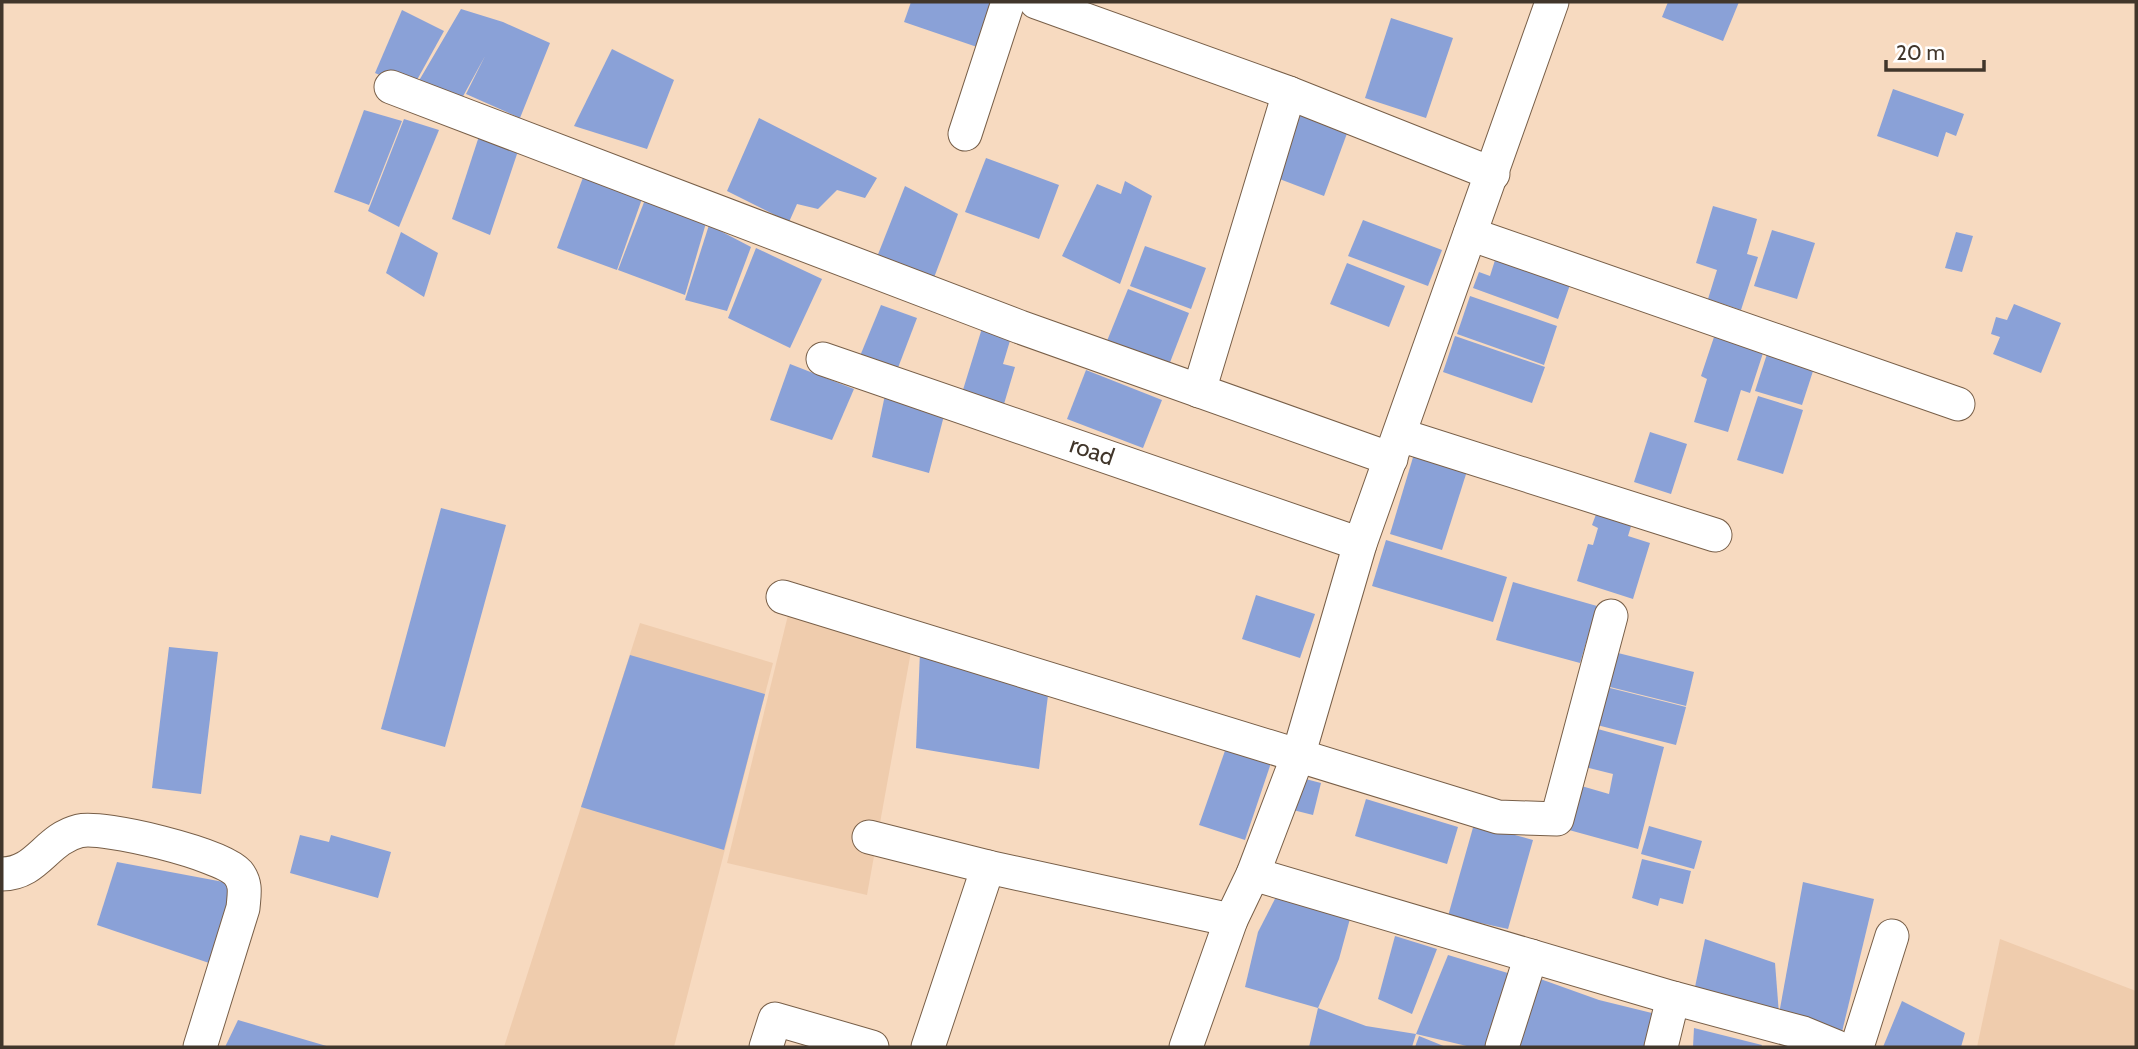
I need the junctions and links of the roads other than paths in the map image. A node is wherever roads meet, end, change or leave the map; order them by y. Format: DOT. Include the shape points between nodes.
graph roads {
  1 [pos="1008,2"];
  2 [pos="1036,2"];
  3 [pos="1546,4"];
  4 [pos="391,87"];
  5 [pos="1289,93"];
  6 [pos="965,134"];
  7 [pos="1493,174"];
  8 [pos="1471,234"];
  9 [pos="823,359"];
  10 [pos="1199,391"];
  11 [pos="1958,404"];
  12 [pos="1396,447"];
  13 [pos="1715,535"];
  14 [pos="1360,544"];
  15 [pos="783,597"];
  16 [pos="1611,616"];
  17 [pos="1299,753"];
  18 [pos="869,836"];
  19 [pos="988,867"];
  20 [pos="2,874"];
  21 [pos="1254,874"];
  22 [pos="1231,920"];
  23 [pos="1892,936"];
  24 [pos="1531,956"];
  25 [pos="1673,998"];
  26 [pos="200,1047"];
  27 [pos="766,1047"];
  28 [pos="872,1047"];
  29 [pos="928,1047"];
  30 [pos="1186,1047"];
  31 [pos="1502,1047"];
  32 [pos="1661,1047"];
  33 [pos="1838,1047"];
  34 [pos="1857,1047"];
  1 -- 6 [label="street"];
  2 -- 5 [label="street"];
  3 -- 7 [label="street"];
  4 -- 10 [label="street"];
  5 -- 7 [label="street"];
  5 -- 10 [label="street"];
  7 -- 8 [label="street"];
  8 -- 11 [label="street"];
  8 -- 12 [label="street"];
  9 -- 14 [label="street, road"];
  10 -- 12 [label="street"];
  12 -- 13 [label="street"];
  12 -- 14 [label="street"];
  14 -- 17 [label="street"];
  15 -- 17 [label="street"];
  16 -- 17 [label="street" via="1557,819 1498,817"];
  17 -- 21 [label="street"];
  18 -- 19 [label="street"];
  19 -- 22 [label="street"];
  19 -- 29 [label="street"];
  20 -- 26 [label="street" via="29,868 55,840 101,829 218,860 237,871 245,886 243,908"];
  21 -- 22 [label="street"];
  21 -- 24 [label="street"];
  22 -- 30 [label="street"];
  23 -- 34 [label="street"];
  24 -- 25 [label="street"];
  24 -- 31 [label="street"];
  25 -- 32 [label="street"];
  25 -- 33 [label="street" via="1803,1032"];
  27 -- 28 [label="street" via="775,1018"];
}
